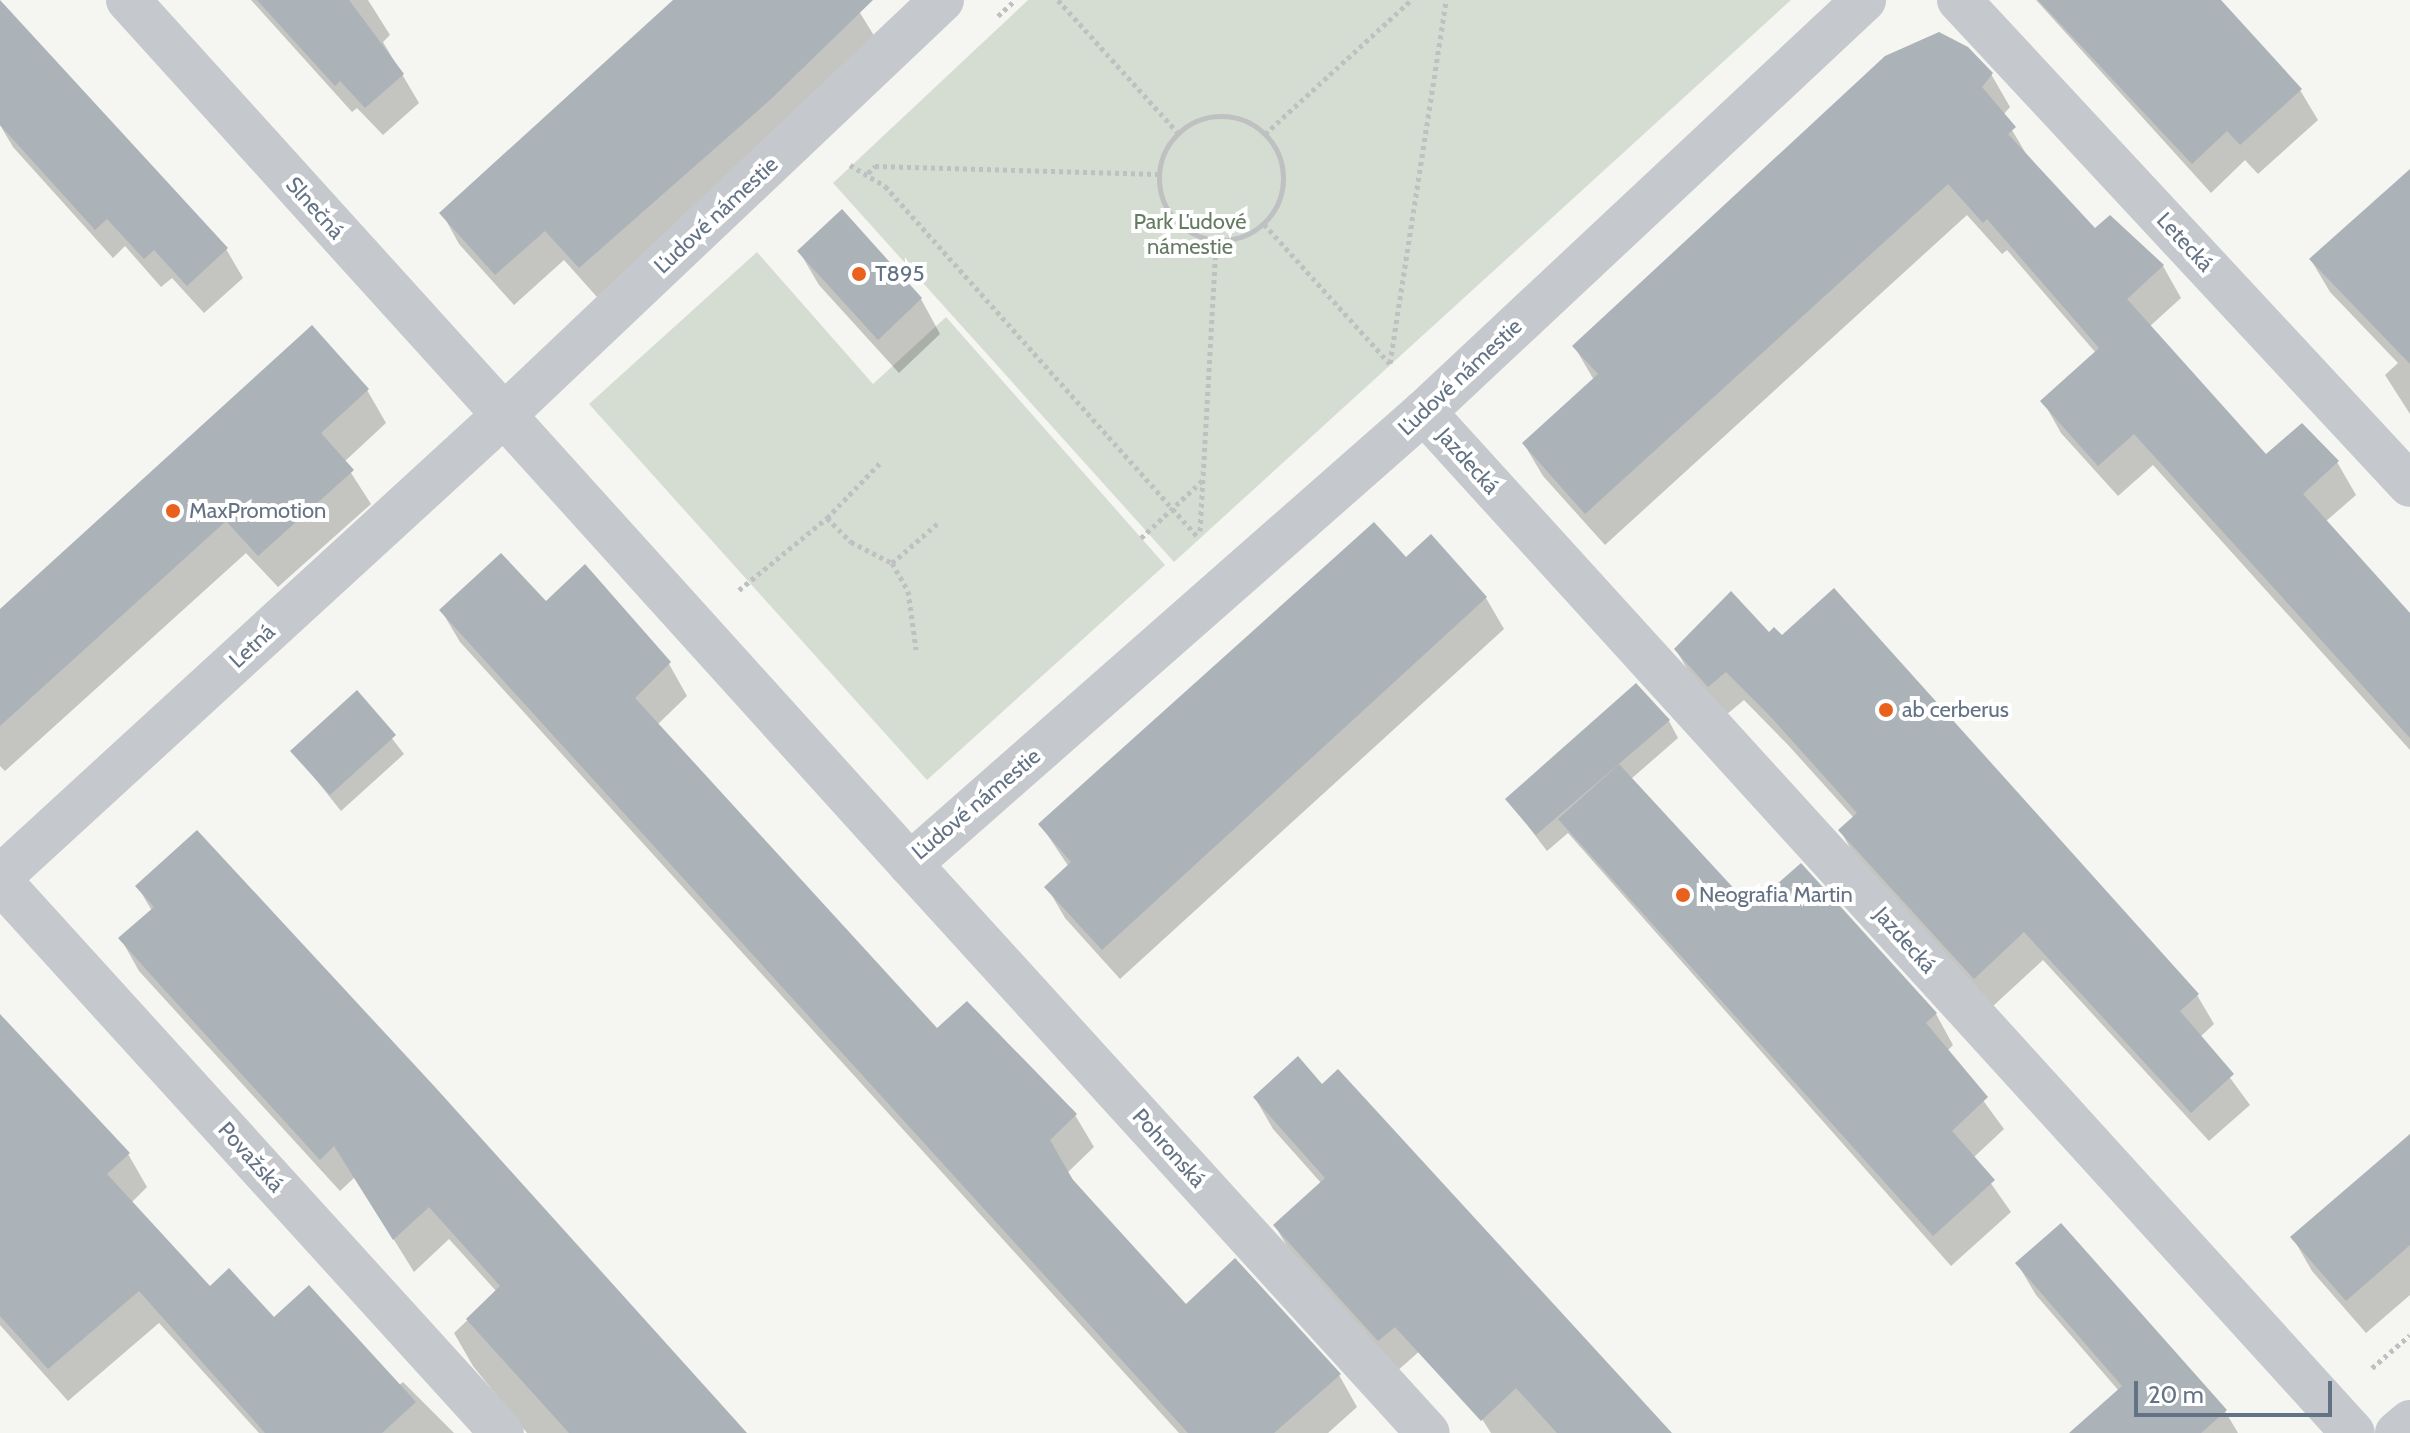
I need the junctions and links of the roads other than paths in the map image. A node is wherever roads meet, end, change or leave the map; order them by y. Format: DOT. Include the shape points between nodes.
graph roads {
  1 [pos="128,0"];
  2 [pos="942,0"];
  3 [pos="1864,0"];
  4 [pos="1959,0"];
  5 [pos="1424,412"];
  6 [pos="504,415"];
  7 [pos="2410,485"];
  8 [pos="910,864"];
  9 [pos="0,879"];
  10 [pos="2410,1422"];
  11 [pos="502,1433"];
  12 [pos="1428,1433"];
  13 [pos="2353,1433"];
  14 [pos="2397,1433"];
  1 -- 6 [label="street, Slnečná"];
  2 -- 6 [label="street, Ľudové námestie"];
  3 -- 5 [label="street, Ľudové námestie"];
  4 -- 7 [label="street, Letecká"];
  5 -- 8 [label="street, Ľudové námestie"];
  5 -- 13 [label="street, Jazdecká"];
  6 -- 8 [label="street, Ľudové námestie"];
  6 -- 9 [label="street, Letná"];
  8 -- 12 [label="street, Pohronská"];
  9 -- 11 [label="street, Považská"];
  10 -- 14 [label="street"];
}
